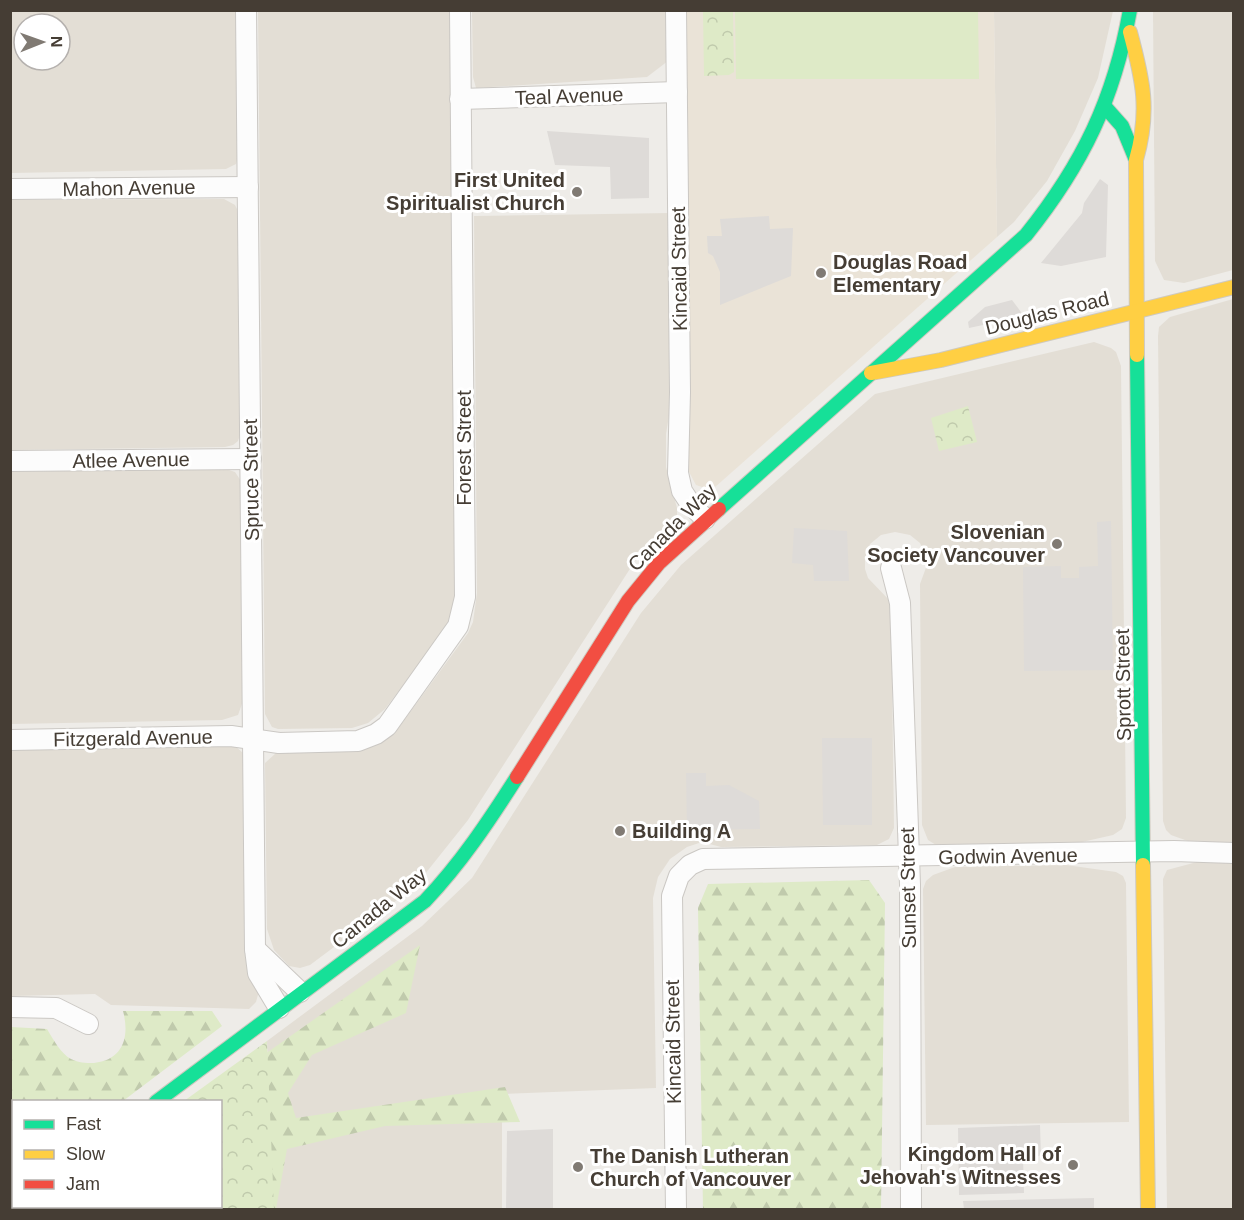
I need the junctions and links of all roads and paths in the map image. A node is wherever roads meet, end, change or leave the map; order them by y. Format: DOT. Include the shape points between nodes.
graph roads {
  1 [pos="246,10"];
  2 [pos="460,10"];
  3 [pos="676,10"];
  4 [pos="1129,17"];
  5 [pos="677,92"];
  6 [pos="460,99"];
  7 [pos="1106,108"];
  8 [pos="1136,160"];
  9 [pos="248,187"];
  10 [pos="10,189"];
  11 [pos="1233,287"];
  12 [pos="1136,311"];
  13 [pos="870,373"];
  14 [pos="250,459"];
  15 [pos="10,461"];
  16 [pos="705,519"];
  17 [pos="891,568"];
  18 [pos="10,740"];
  19 [pos="255,740"];
  20 [pos="1145,853"];
  21 [pos="1233,853"];
  22 [pos="909,858"];
  23 [pos="679,876"];
  24 [pos="255,949"];
  25 [pos="300,992"];
  26 [pos="10,1007"];
  27 [pos="279,1008"];
  28 [pos="88,1024"];
  29 [pos="157,1100"];
  30 [pos="676,1209"];
  31 [pos="911,1209"];
  32 [pos="1148,1209"];
  1 -- 9 [label="street, Spruce Street"];
  2 -- 6 [label="street, Forest Street"];
  3 -- 5 [label="street, Kincaid Street"];
  4 -- 7 [label="main road, Canada Way" via="1120,67"];
  4 -- 8 [label="main road, Sprott Street" via="1145,113"];
  5 -- 6 [label="street, Teal Avenue"];
  5 -- 16 [label="street, Kincaid Street" via="678,473 686,497"];
  6 -- 19 [label="street, Forest Street" via="463,612 458,626 387,726 376,734 358,741"];
  7 -- 8 [label="main road, Sprott Street" via="1122,126"];
  7 -- 13 [label="main road, Canada Way" via="1070,180 1026,235"];
  8 -- 12 [label="main road, Sprott Street"];
  9 -- 10 [label="street, Mahon Avenue"];
  9 -- 14 [label="street, Spruce Street"];
  11 -- 12 [label="main road, Douglas Road"];
  12 -- 13 [label="main road, Douglas Road" via="941,360"];
  12 -- 20 [label="main road, Sprott Street"];
  13 -- 16 [label="main road, Canada Way"];
  14 -- 15 [label="street, Atlee Avenue"];
  14 -- 19 [label="street, Spruce Street"];
  16 -- 25 [label="main road, Canada Way" via="658,562 628,601 483,831 454,870 390,929"];
  17 -- 22 [label="street, Sunset Street" via="900,603"];
  18 -- 19 [label="street, Fitzgerald Avenue" via="231,736"];
  19 -- 24 [label="street, Spruce Street"];
  20 -- 21 [label="street, Godwin Avenue"];
  20 -- 22 [label="street, Godwin Avenue"];
  20 -- 32 [label="main road, Sprott Street"];
  22 -- 23 [label="street, Godwin Avenue" via="703,860 690,865"];
  22 -- 31 [label="street, Sunset Street"];
  23 -- 30 [label="street, Kincaid Street" via="671,905"];
  24 -- 25 [label="street"];
  24 -- 27 [label="street, Spruce Street" via="258,972"];
  25 -- 27 [label="main road, Canada Way"];
  26 -- 28 [label="street" via="56,1008"];
  27 -- 29 [label="main road, Canada Way"];
}
